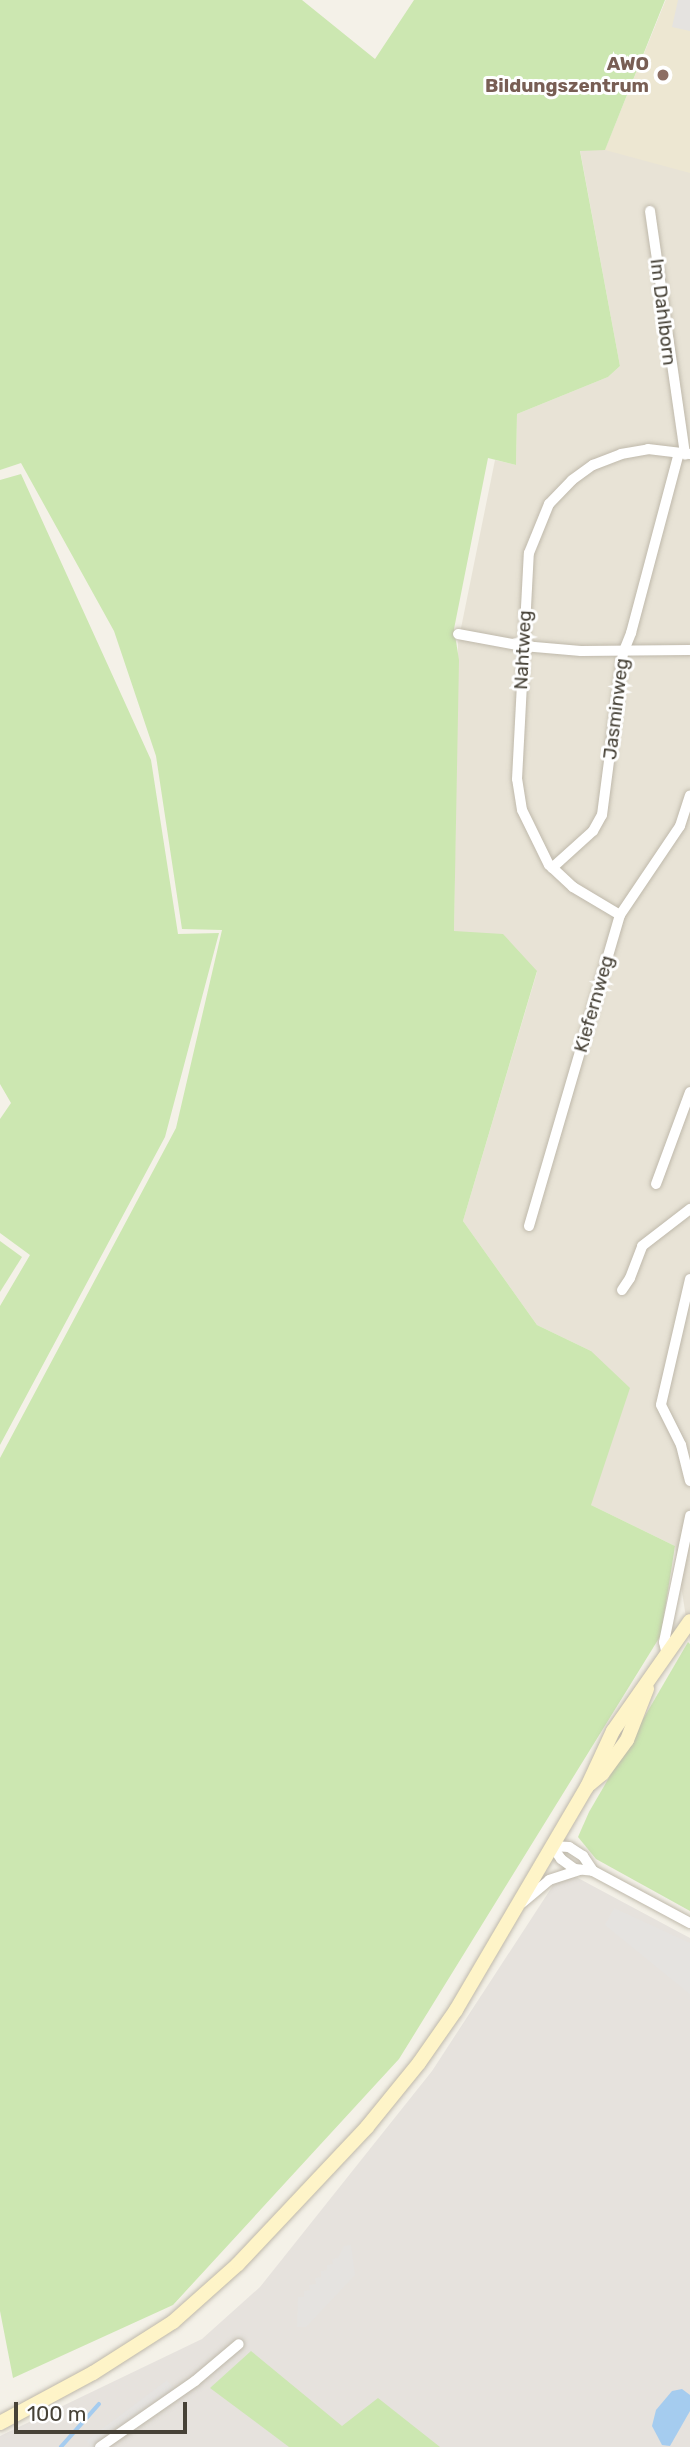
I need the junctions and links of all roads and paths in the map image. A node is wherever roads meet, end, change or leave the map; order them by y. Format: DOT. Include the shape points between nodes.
graph roads {
  1 [pos="650,211"];
  2 [pos="685,454"];
  3 [pos="458,634"];
  4 [pos="523,646"];
  5 [pos="690,650"];
  6 [pos="623,653"];
  7 [pos="690,796"];
  8 [pos="552,868"];
  9 [pos="620,915"];
  10 [pos="690,1092"];
  11 [pos="656,1184"];
  12 [pos="690,1209"];
  13 [pos="529,1226"];
  14 [pos="690,1279"];
  15 [pos="622,1290"];
  16 [pos="690,1480"];
  17 [pos="690,1516"];
  18 [pos="690,1621"];
  19 [pos="667,1655"];
  20 [pos="552,1846"];
  21 [pos="580,1870"];
  22 [pos="593,1871"];
  23 [pos="515,1910"];
  24 [pos="690,1923"];
  25 [pos="239,2344"];
  26 [pos="0,2423"];
  27 [pos="100,2447"];
  1 -- 2 [label="street, Im Dahlborn"];
  2 -- 4 [label="street, Nahtweg" via="648,449 621,454 572,480 549,504 529,553"];
  2 -- 6 [label="street, Jasminweg"];
  3 -- 4 [label="street"];
  4 -- 6 [label="street"];
  4 -- 8 [label="street, Nahtweg" via="517,779 533,837"];
  5 -- 6 [label="street"];
  6 -- 8 [label="street, Jasminweg" via="602,815 593,831"];
  7 -- 9 [label="street, Kiefernweg" via="680,826"];
  8 -- 9 [label="street, Nahtweg" via="573,887"];
  9 -- 13 [label="street, Kiefernweg"];
  10 -- 11 [label="street"];
  12 -- 15 [label="street" via="642,1246"];
  14 -- 16 [label="street" via="661,1405 681,1445"];
  17 -- 19 [label="street" via="664,1642"];
  18 -- 19 [label="main road"];
  19 -- 20 [label="main road" via="648,1685 627,1740 587,1787"];
  20 -- 21 [label="street" via="561,1859"];
  20 -- 22 [label="street" via="569,1847 583,1856"];
  20 -- 23 [label="main road"];
  21 -- 22 [label="street"];
  21 -- 23 [label="street" via="549,1880"];
  22 -- 24 [label="street"];
  23 -- 26 [label="main road" via="419,2063 311,2189 238,2264 139,2345"];
  25 -- 27 [label="street" via="195,2381"];
}
